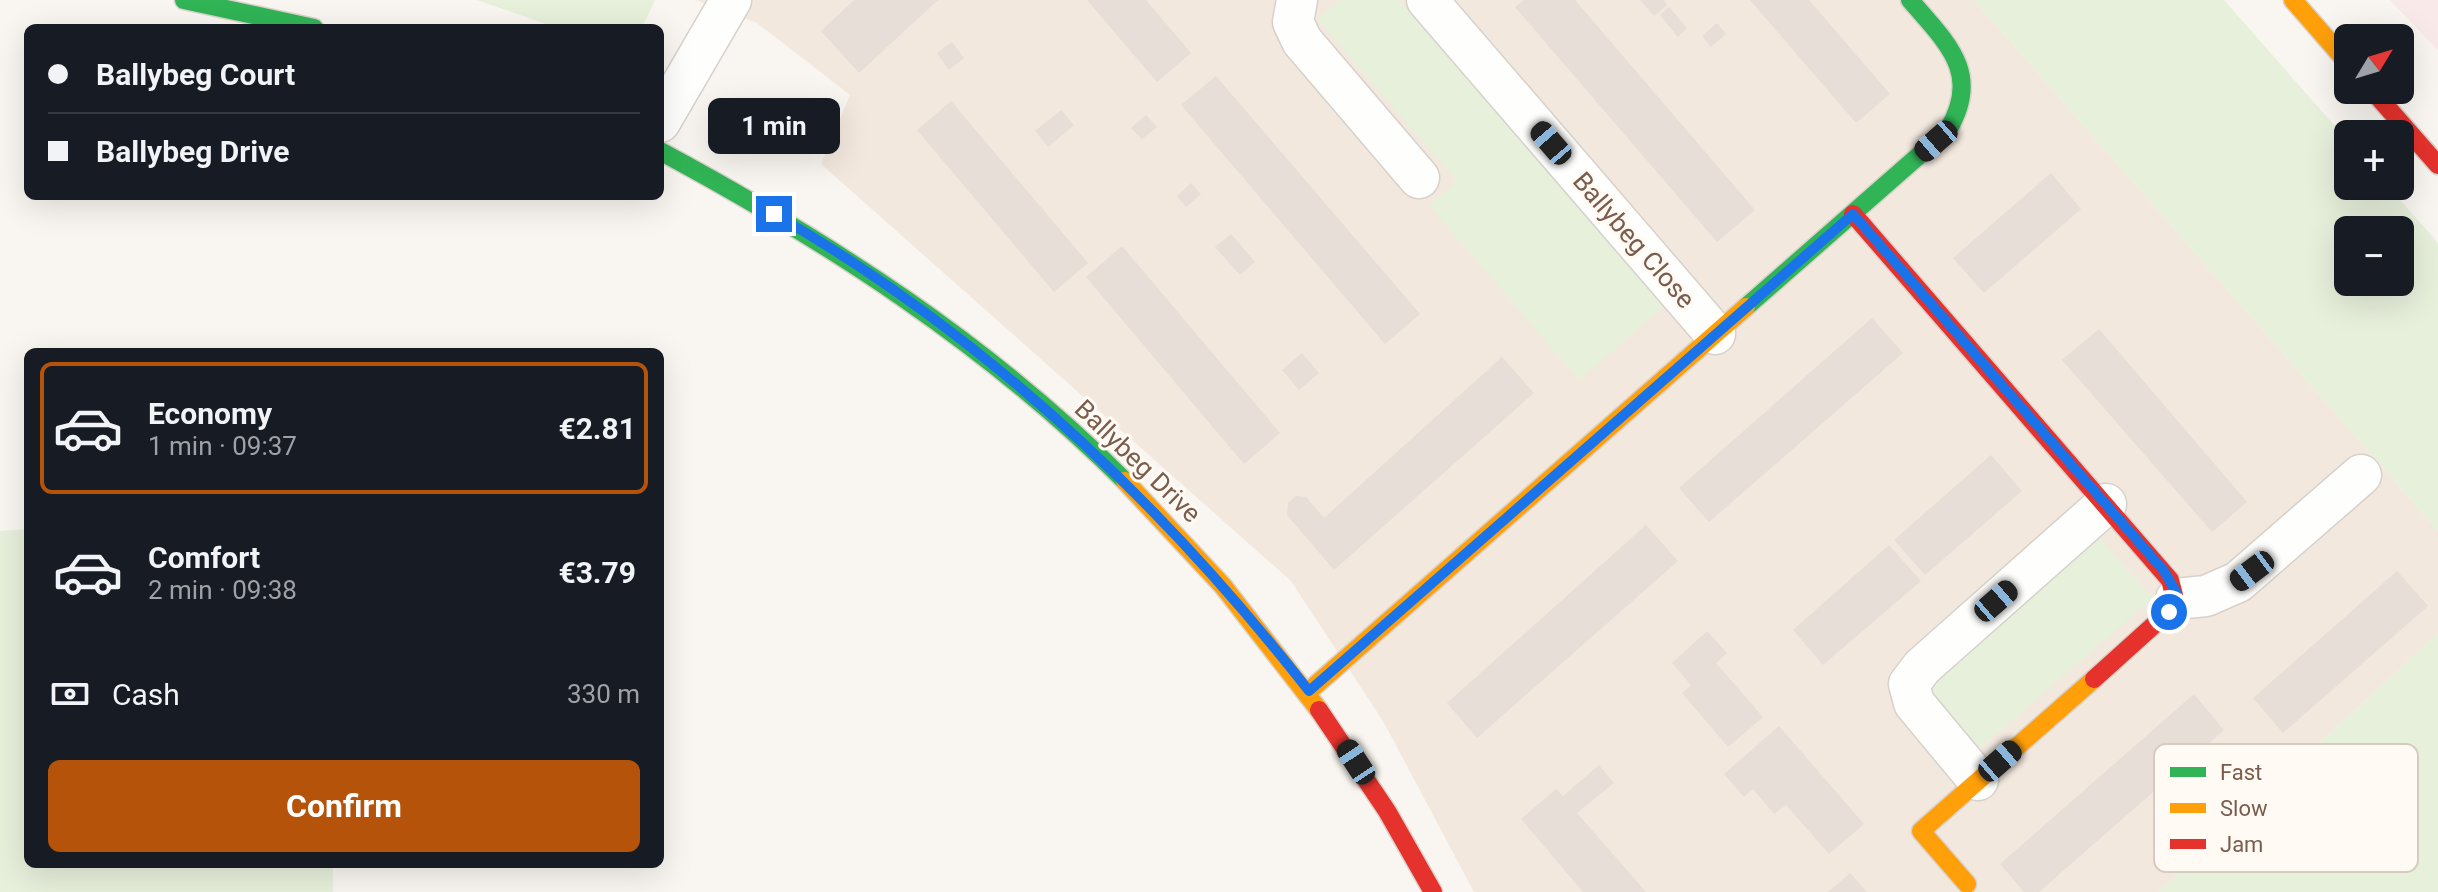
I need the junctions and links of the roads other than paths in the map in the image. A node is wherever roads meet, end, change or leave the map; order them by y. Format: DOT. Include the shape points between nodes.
graph roads {
  1 [pos="184,0"];
  2 [pos="731,0"];
  3 [pos="1297,0"];
  4 [pos="1427,0"];
  5 [pos="1910,0"];
  6 [pos="2293,0"];
  7 [pos="295,24"];
  8 [pos="2334,47"];
  9 [pos="2384,104"];
  10 [pos="664,115"];
  11 [pos="664,153"];
  12 [pos="2438,165"];
  13 [pos="1419,178"];
  14 [pos="1853,214"];
  15 [pos="1715,334"];
  16 [pos="2361,475"];
  17 [pos="2106,504"];
  18 [pos="2176,599"];
  19 [pos="1309,691"];
  20 [pos="1978,780"];
  21 [pos="1967,884"];
  22 [pos="1433,892"];
  1 -- 7 [label="street"];
  2 -- 10 [label="street"];
  3 -- 13 [label="street" via="1293,22 1302,41"];
  4 -- 15 [label="street, Ballybeg Close"];
  5 -- 14 [label="street" via="1961,68 1963,107 1948,130"];
  6 -- 8 [label="street"];
  9 -- 12 [label="street"];
  11 -- 19 [label="street, Ballybeg Drive" via="840,255 1012,378 1181,539"];
  14 -- 15 [label="street"];
  14 -- 17 [label="street"];
  15 -- 19 [label="street"];
  16 -- 18 [label="street" via="2238,582 2206,596"];
  17 -- 18 [label="street" via="2169,578"];
  17 -- 20 [label="street" via="1909,684 1914,703"];
  18 -- 20 [label="street" via="2151,629"];
  19 -- 22 [label="street, Ballybeg Drive"];
  20 -- 21 [label="street" via="1921,831"];
}
